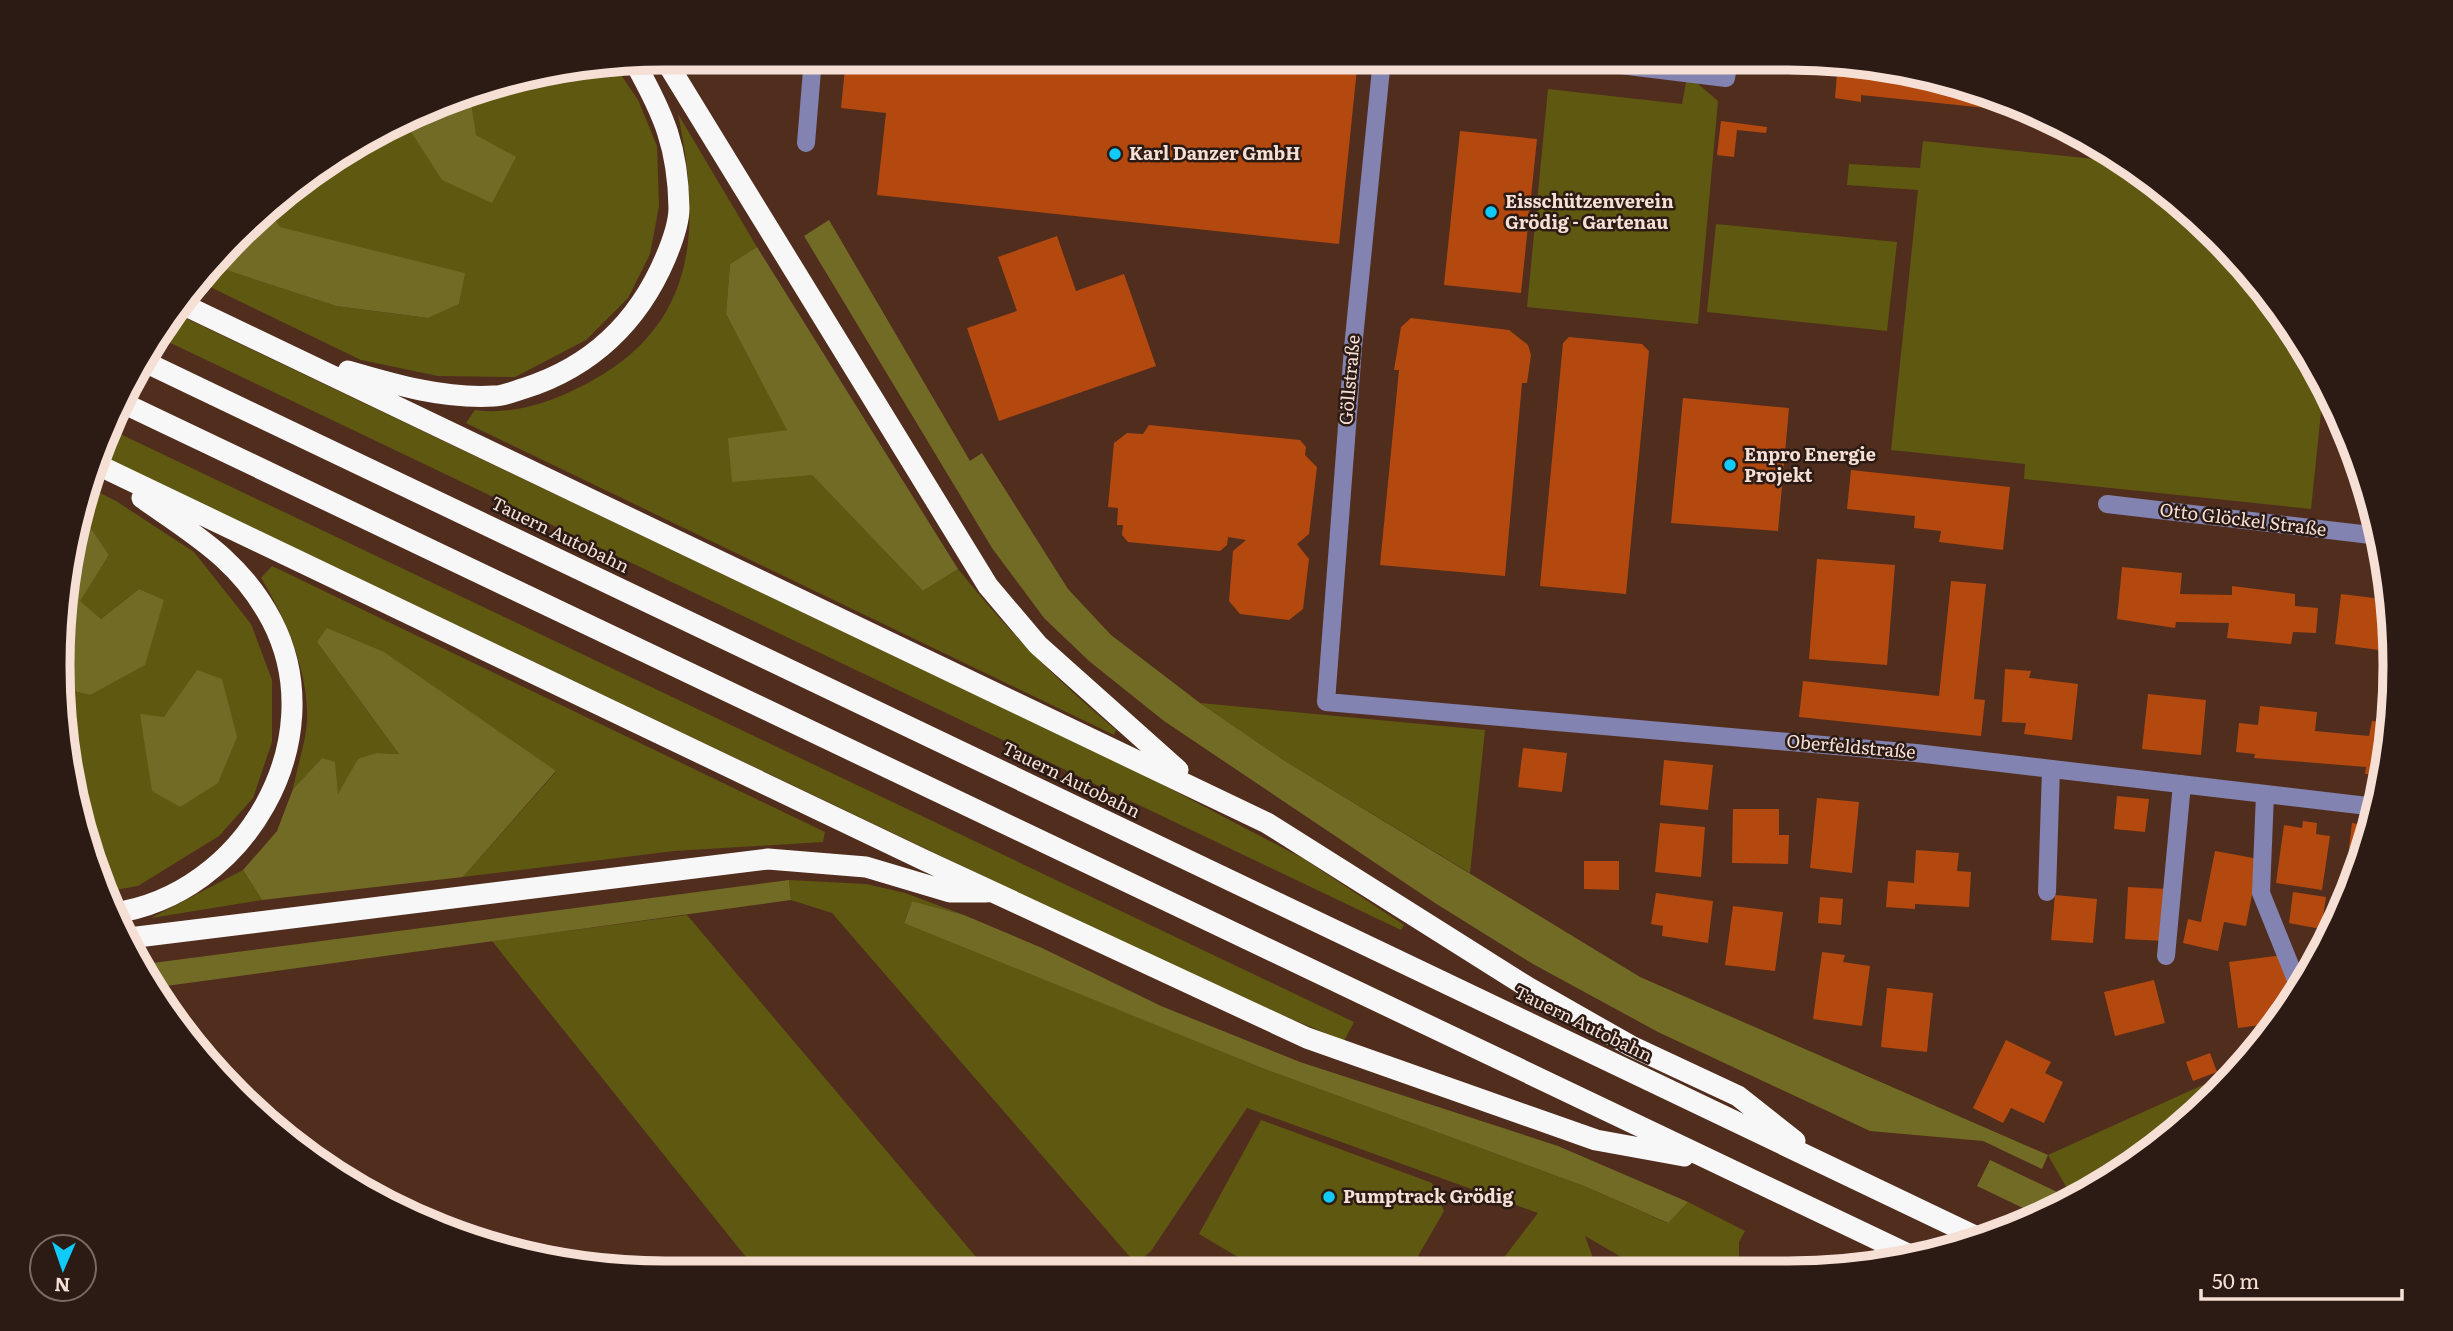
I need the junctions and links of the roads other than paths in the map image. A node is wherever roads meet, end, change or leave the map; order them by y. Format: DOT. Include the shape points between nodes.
graph roads {
  1 [pos="671,70"];
  2 [pos="812,70"];
  3 [pos="1381,70"];
  4 [pos="1661,70"];
  5 [pos="1727,70"];
  6 [pos="639,71"];
  7 [pos="806,143"];
  8 [pos="190,308"];
  9 [pos="281,351"];
  10 [pos="152,365"];
  11 [pos="129,406"];
  12 [pos="104,469"];
  13 [pos="104,470"];
  14 [pos="2107,504"];
  15 [pos="2369,535"];
  16 [pos="1326,702"];
  17 [pos="2051,769"];
  18 [pos="2182,784"];
  19 [pos="1200,789"];
  20 [pos="2265,794"];
  21 [pos="2366,806"];
  22 [pos="993,892"];
  23 [pos="2047,892"];
  24 [pos="123,910"];
  25 [pos="136,937"];
  26 [pos="2166,956"];
  27 [pos="2295,977"];
  28 [pos="1713,1161"];
  29 [pos="1827,1166"];
  30 [pos="1968,1233"];
  31 [pos="1901,1251"];
  1 -- 19 [label="highway" via="988,586 1038,645"];
  2 -- 7 [label="street"];
  3 -- 16 [label="street, Göllstraße" via="1353,348"];
  4 -- 5 [label="street" via="1726,78"];
  6 -- 9 [label="highway" via="663,112 674,150 679,211 652,289 623,329 588,359 545,381 497,396 451,395 402,387"];
  8 -- 9 [label="highway"];
  9 -- 19 [label="highway"];
  10 -- 29 [label="highway, Tauern Autobahn"];
  11 -- 28 [label="highway"];
  12 -- 22 [label="highway"];
  13 -- 24 [label="highway" via="230,562 272,622 285,656 290,695 285,766 253,826 201,877 165,898"];
  14 -- 15 [label="street, Otto Glöckel Straße"];
  16 -- 17 [label="street, Oberfeldstraße" via="1916,753"];
  17 -- 18 [label="street, Oberfeldstraße"];
  17 -- 23 [label="street"];
  18 -- 20 [label="street, Oberfeldstraße"];
  18 -- 26 [label="street"];
  19 -- 29 [label="highway" via="1267,823 1586,1020 1738,1096"];
  20 -- 21 [label="street, Oberfeldstraße"];
  20 -- 27 [label="street" via="2261,893"];
  22 -- 25 [label="highway" via="950,892 866,867 768,859"];
  22 -- 28 [label="highway" via="1226,1003 1320,1042 1596,1140"];
  28 -- 31 [label="highway"];
  29 -- 30 [label="highway, Tauern Autobahn"];
}
